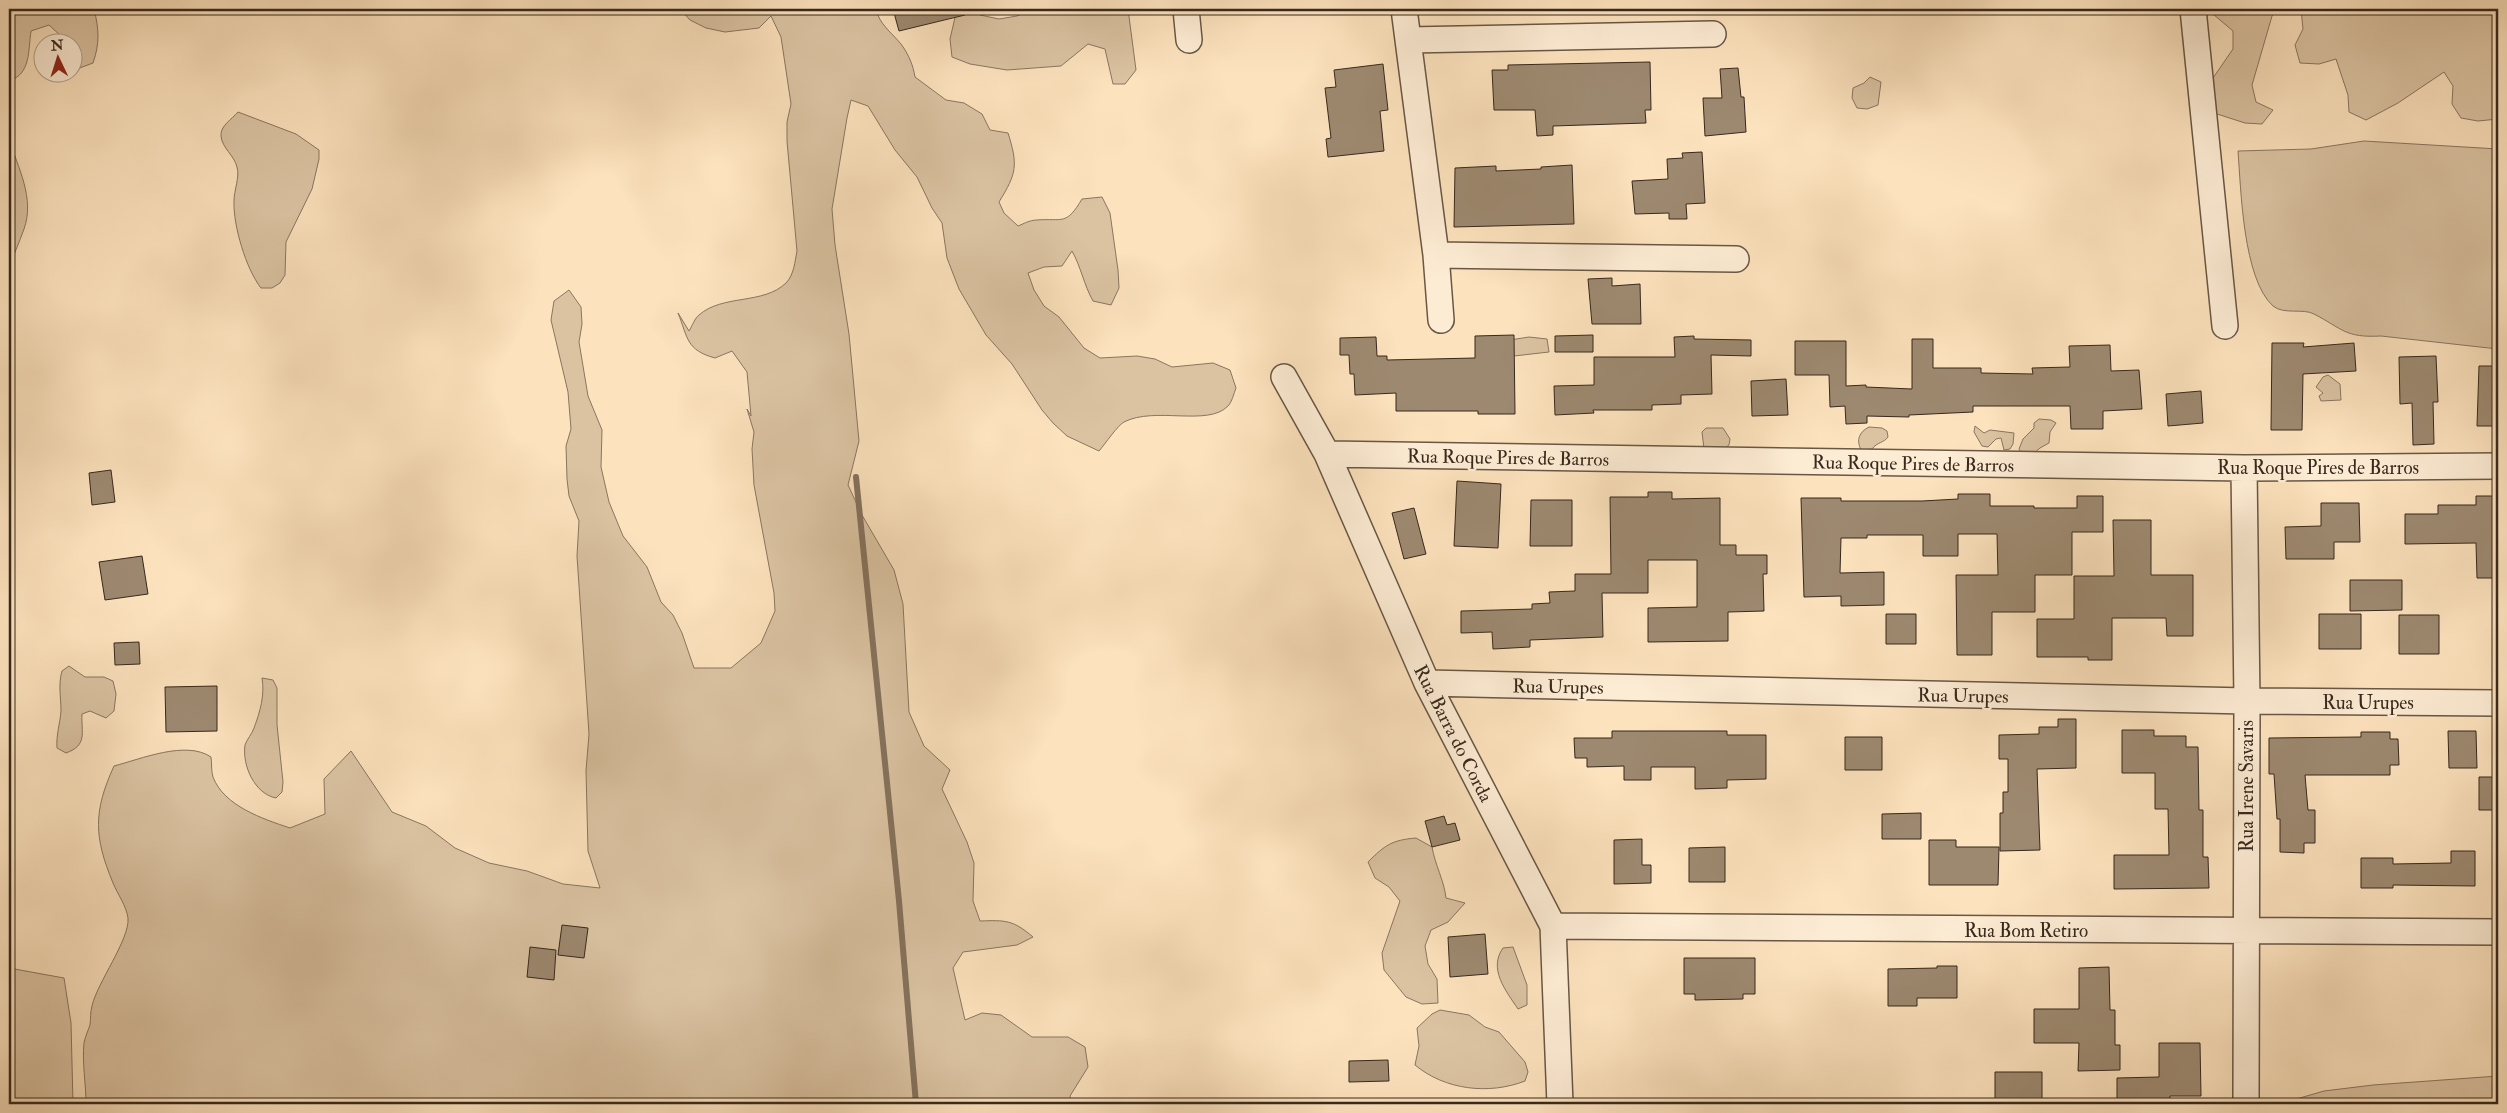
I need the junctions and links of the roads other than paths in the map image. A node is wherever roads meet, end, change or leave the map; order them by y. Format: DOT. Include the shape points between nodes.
graph roads {
  1 [pos="1186,9"];
  2 [pos="1404,9"];
  3 [pos="2194,9"];
  4 [pos="1713,34"];
  5 [pos="1189,40"];
  6 [pos="1408,40"];
  7 [pos="1436,256"];
  8 [pos="1736,259"];
  9 [pos="1441,320"];
  10 [pos="2225,326"];
  11 [pos="1284,377"];
  12 [pos="1327,454"];
  13 [pos="2498,466"];
  14 [pos="2244,468"];
  15 [pos="1427,683"];
  16 [pos="2247,701"];
  17 [pos="2498,703"];
  18 [pos="1553,926"];
  19 [pos="2246,931"];
  20 [pos="2498,932"];
  21 [pos="1560,1104"];
  22 [pos="2246,1104"];
  1 -- 5 [label="street"];
  2 -- 6 [label="street"];
  3 -- 10 [label="street"];
  4 -- 6 [label="street"];
  6 -- 7 [label="street"];
  7 -- 8 [label="street"];
  7 -- 9 [label="street"];
  11 -- 12 [label="street, Rua Barra do Corda"];
  12 -- 14 [label="street, Rua Roque Pires de Barros"];
  12 -- 15 [label="street, Rua Barra do Corda"];
  13 -- 14 [label="street, Rua Roque Pires de Barros"];
  14 -- 16 [label="street, Rua Irene Savaris"];
  15 -- 16 [label="street, Rua Urupes"];
  15 -- 18 [label="street, Rua Barra do Corda"];
  16 -- 17 [label="street, Rua Urupes"];
  16 -- 19 [label="street, Rua Irene Savaris"];
  18 -- 19 [label="street, Rua Bom Retiro"];
  18 -- 21 [label="street, Rua Barra do Corda"];
  19 -- 20 [label="street, Rua Bom Retiro"];
  19 -- 22 [label="street, Rua Irene Savaris"];
}
